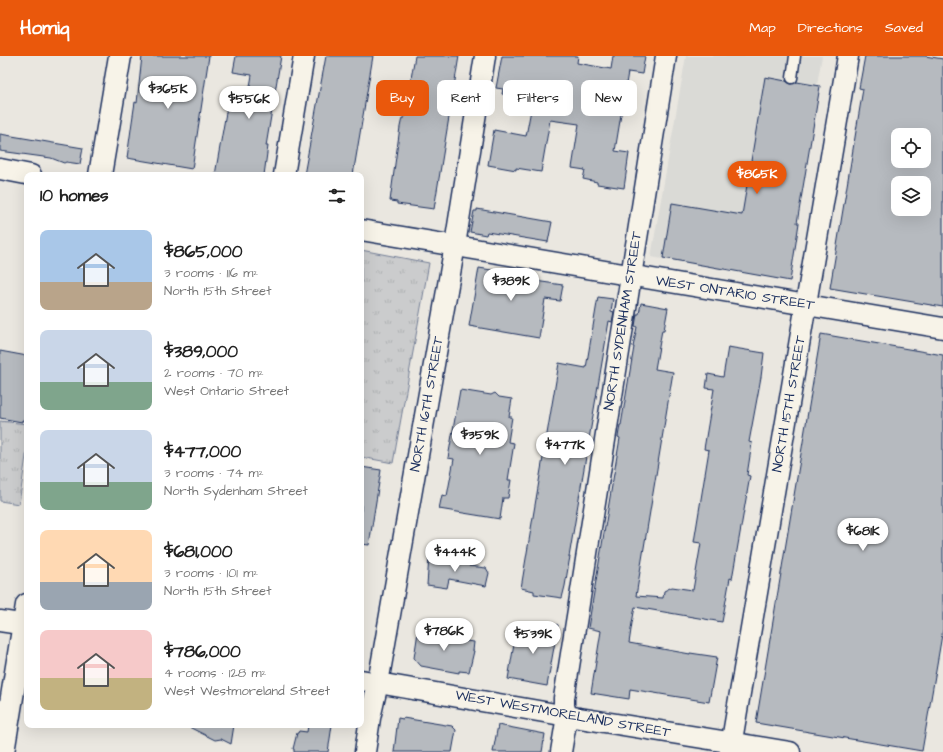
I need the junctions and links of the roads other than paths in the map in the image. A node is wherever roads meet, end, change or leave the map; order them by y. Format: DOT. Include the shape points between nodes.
graph roads {
  1 [pos="120,56"];
  2 [pos="304,56"];
  3 [pos="485,56"];
  4 [pos="666,56"];
  5 [pos="796,56"];
  6 [pos="848,56"];
  7 [pos="792,78"];
  8 [pos="0,169"];
  9 [pos="101,172"];
  10 [pos="285,172"];
  11 [pos="24,174"];
  12 [pos="364,230"];
  13 [pos="455,245"];
  14 [pos="630,276"];
  15 [pos="806,305"];
  16 [pos="943,328"];
  17 [pos="24,618"];
  18 [pos="0,621"];
  19 [pos="24,630"];
  20 [pos="370,681"];
  21 [pos="567,716"];
  22 [pos="731,747"];
  23 [pos="3,752"];
  24 [pos="365,752"];
  25 [pos="561,752"];
  26 [pos="790,752"];
  1 -- 9 [label="street"];
  2 -- 10 [label="street"];
  3 -- 13 [label="street, NORTH 16TH STREET"];
  4 -- 14 [label="street, NORTH SYDENHAM STREET"];
  5 -- 7 [label="lane"];
  6 -- 15 [label="street, NORTH 15TH STREET"];
  8 -- 11 [label="street"];
  12 -- 13 [label="street, WEST ONTARIO STREET"];
  13 -- 14 [label="street, WEST ONTARIO STREET"];
  13 -- 20 [label="street, NORTH 16TH STREET"];
  14 -- 15 [label="street, WEST ONTARIO STREET"];
  14 -- 21 [label="street, NORTH SYDENHAM STREET" via="564,698"];
  15 -- 16 [label="street, WEST ONTARIO STREET"];
  15 -- 22 [label="street, NORTH 15TH STREET"];
  17 -- 18 [label="street"];
  19 -- 23 [label="street"];
  20 -- 21 [label="street, WEST WESTMORELAND STREET"];
  20 -- 24 [label="street, NORTH 16TH STREET" via="370,718"];
  21 -- 22 [label="street, WEST WESTMORELAND STREET"];
  21 -- 25 [label="street, NORTH SYDENHAM STREET"];
  22 -- 26 [label="street, WEST WESTMORELAND STREET"];
}
